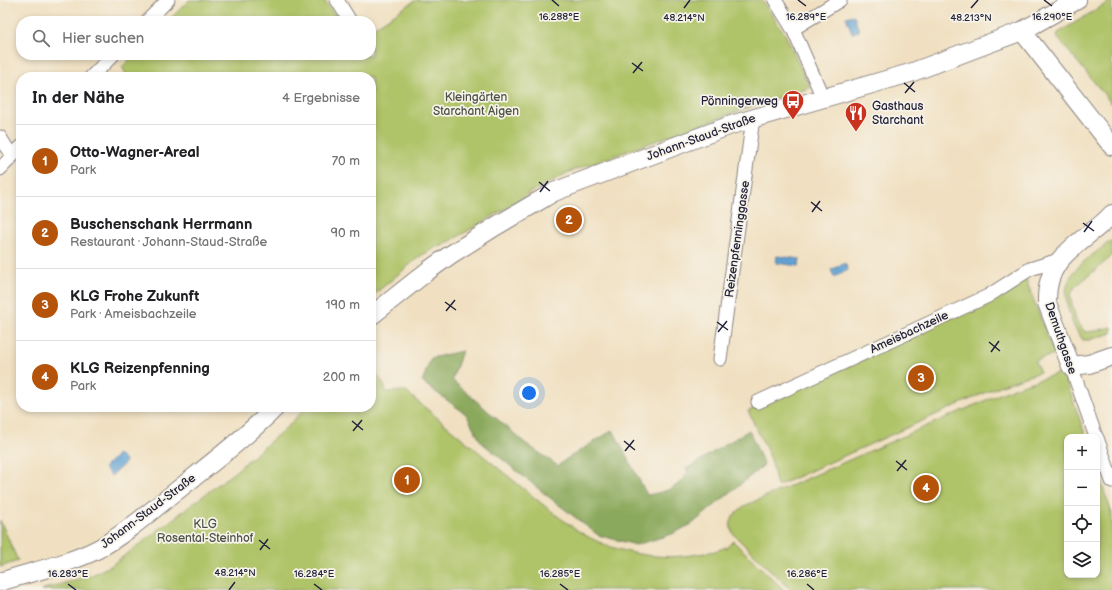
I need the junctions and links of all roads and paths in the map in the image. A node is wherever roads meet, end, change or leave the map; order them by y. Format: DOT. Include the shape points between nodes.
graph roads {
  1 [pos="168,0"];
  2 [pos="337,0"];
  3 [pos="775,0"];
  4 [pos="840,0"];
  5 [pos="1077,0"];
  6 [pos="152,16"];
  7 [pos="347,16"];
  8 [pos="793,29"];
  9 [pos="1022,31"];
  10 [pos="108,60"];
  11 [pos="96,72"];
  12 [pos="823,98"];
  13 [pos="753,118"];
  14 [pos="0,137"];
  15 [pos="1112,146"];
  16 [pos="16,151"];
  17 [pos="16,152"];
  18 [pos="0,168"];
  19 [pos="1112,214"];
  20 [pos="1059,260"];
  21 [pos="376,312"];
  22 [pos="1112,356"];
  23 [pos="720,360"];
  24 [pos="1071,366"];
  25 [pos="758,402"];
  26 [pos="270,412"];
  27 [pos="1096,434"];
  28 [pos="1100,447"];
  29 [pos="1112,481"];
  30 [pos="0,582"];
  1 -- 6 [label="street"];
  2 -- 7 [label="street"];
  3 -- 8 [label="street"];
  4 -- 8 [label="street"];
  5 -- 9 [label="street, Johann-Staud-Straße"];
  8 -- 12 [label="street"];
  9 -- 12 [label="street, Johann-Staud-Straße" via="910,73"];
  9 -- 15 [label="street"];
  10 -- 11 [label="street"];
  12 -- 13 [label="street, Johann-Staud-Straße"];
  13 -- 21 [label="street, Johann-Staud-Straße" via="731,124 554,192 450,255"];
  13 -- 23 [label="street, Reizenpfenninggasse"];
  14 -- 16 [label="street" via="6,147"];
  17 -- 18 [label="street"];
  19 -- 20 [label="street, Demuthgasse"];
  20 -- 24 [label="street, Demuthgasse" via="1050,277 1047,302"];
  20 -- 25 [label="street, Ameisbachzeile" via="1030,269 988,296"];
  22 -- 24 [label="street" via="1090,364"];
  24 -- 27 [label="street, Demuthgasse"];
  26 -- 30 [label="street, Johann-Staud-Straße" via="146,515 105,544 67,561"];
  28 -- 29 [label="street, Demuthgasse"];
}
